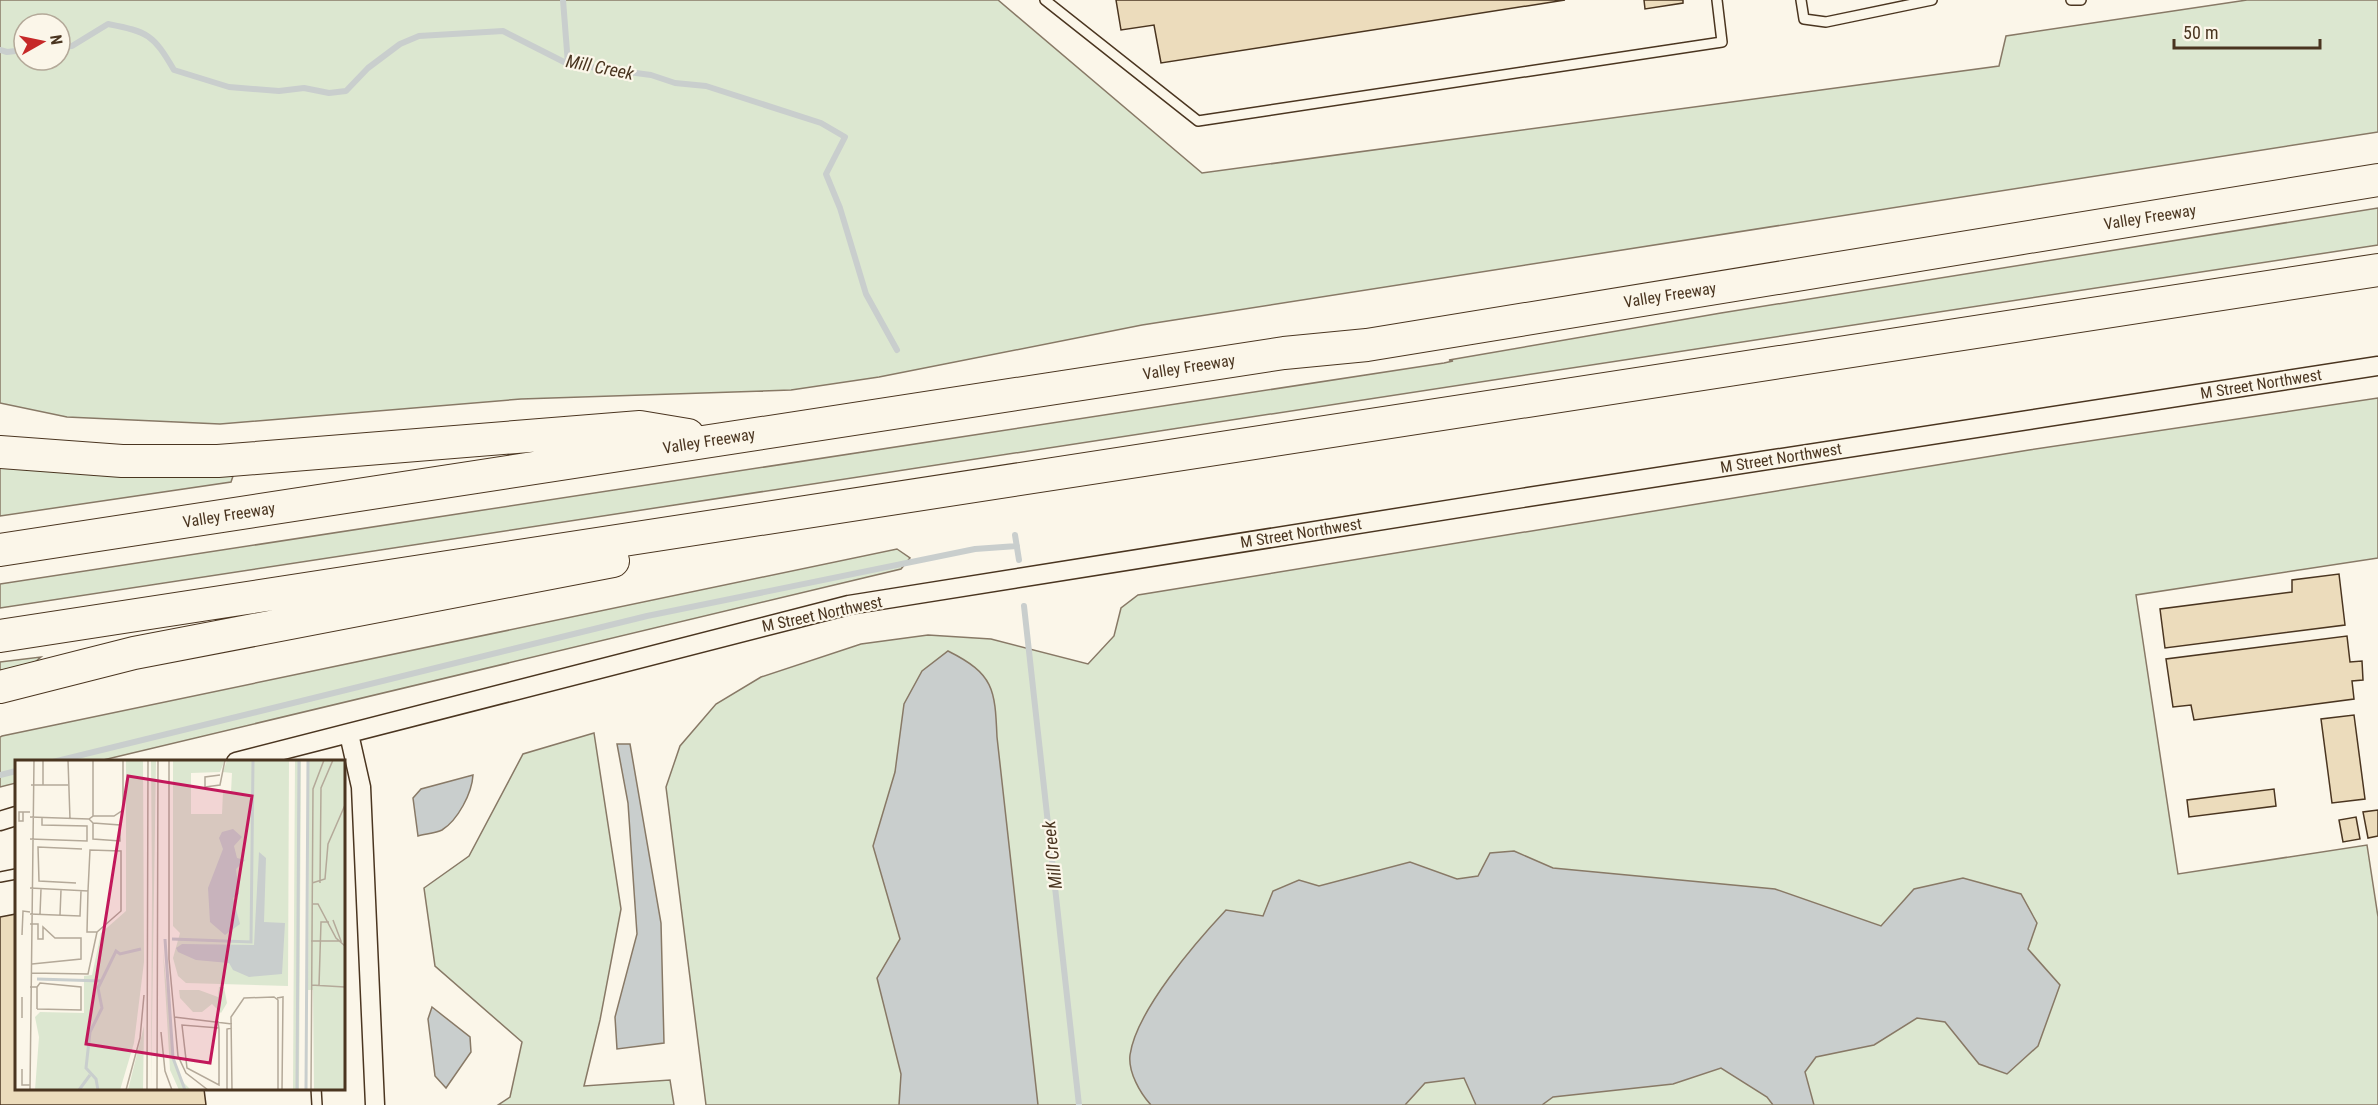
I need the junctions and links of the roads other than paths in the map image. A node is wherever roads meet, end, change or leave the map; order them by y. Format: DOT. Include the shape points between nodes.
graph roads {
  1 [pos="1045,0"];
  2 [pos="1717,0"];
  3 [pos="1801,0"];
  4 [pos="1932,0"];
  5 [pos="2071,0"];
  6 [pos="2081,0"];
  7 [pos="2378,180"];
  8 [pos="2378,270"];
  9 [pos="2378,366"];
  10 [pos="719,439"];
  11 [pos="0,452"];
  12 [pos="1143,460"];
  13 [pos="0,550"];
  14 [pos="0,636"];
  15 [pos="0,687"];
  16 [pos="349,734"];
  17 [pos="244,760"];
  18 [pos="15,816"];
  19 [pos="0,821"];
  20 [pos="15,874"];
  21 [pos="0,877"];
  22 [pos="316,1090"];
  23 [pos="317,1105"];
  24 [pos="375,1105"];
  1 -- 2 [label="lane" via="1198,121 1722,42"];
  3 -- 4 [label="lane" via="1804,19 1826,21"];
  5 -- 6 [label="lane"];
  7 -- 10 [label="highway, Valley Freeway" via="1378,343 1284,352"];
  8 -- 12 [label="highway"];
  9 -- 16 [label="street, M Street Northwest" via="849,605"];
  10 -- 11 [label="highway" via="639,427 218,461 122,461"];
  10 -- 13 [label="highway, Valley Freeway"];
  12 -- 14 [label="highway"];
  12 -- 15 [label="highway" via="134,653"];
  16 -- 17 [label="street, M Street Northwest"];
  16 -- 24 [label="street" via="361,787"];
  18 -- 19 [label="street"];
  20 -- 21 [label="lane"];
  22 -- 23 [label="lane"];
}
